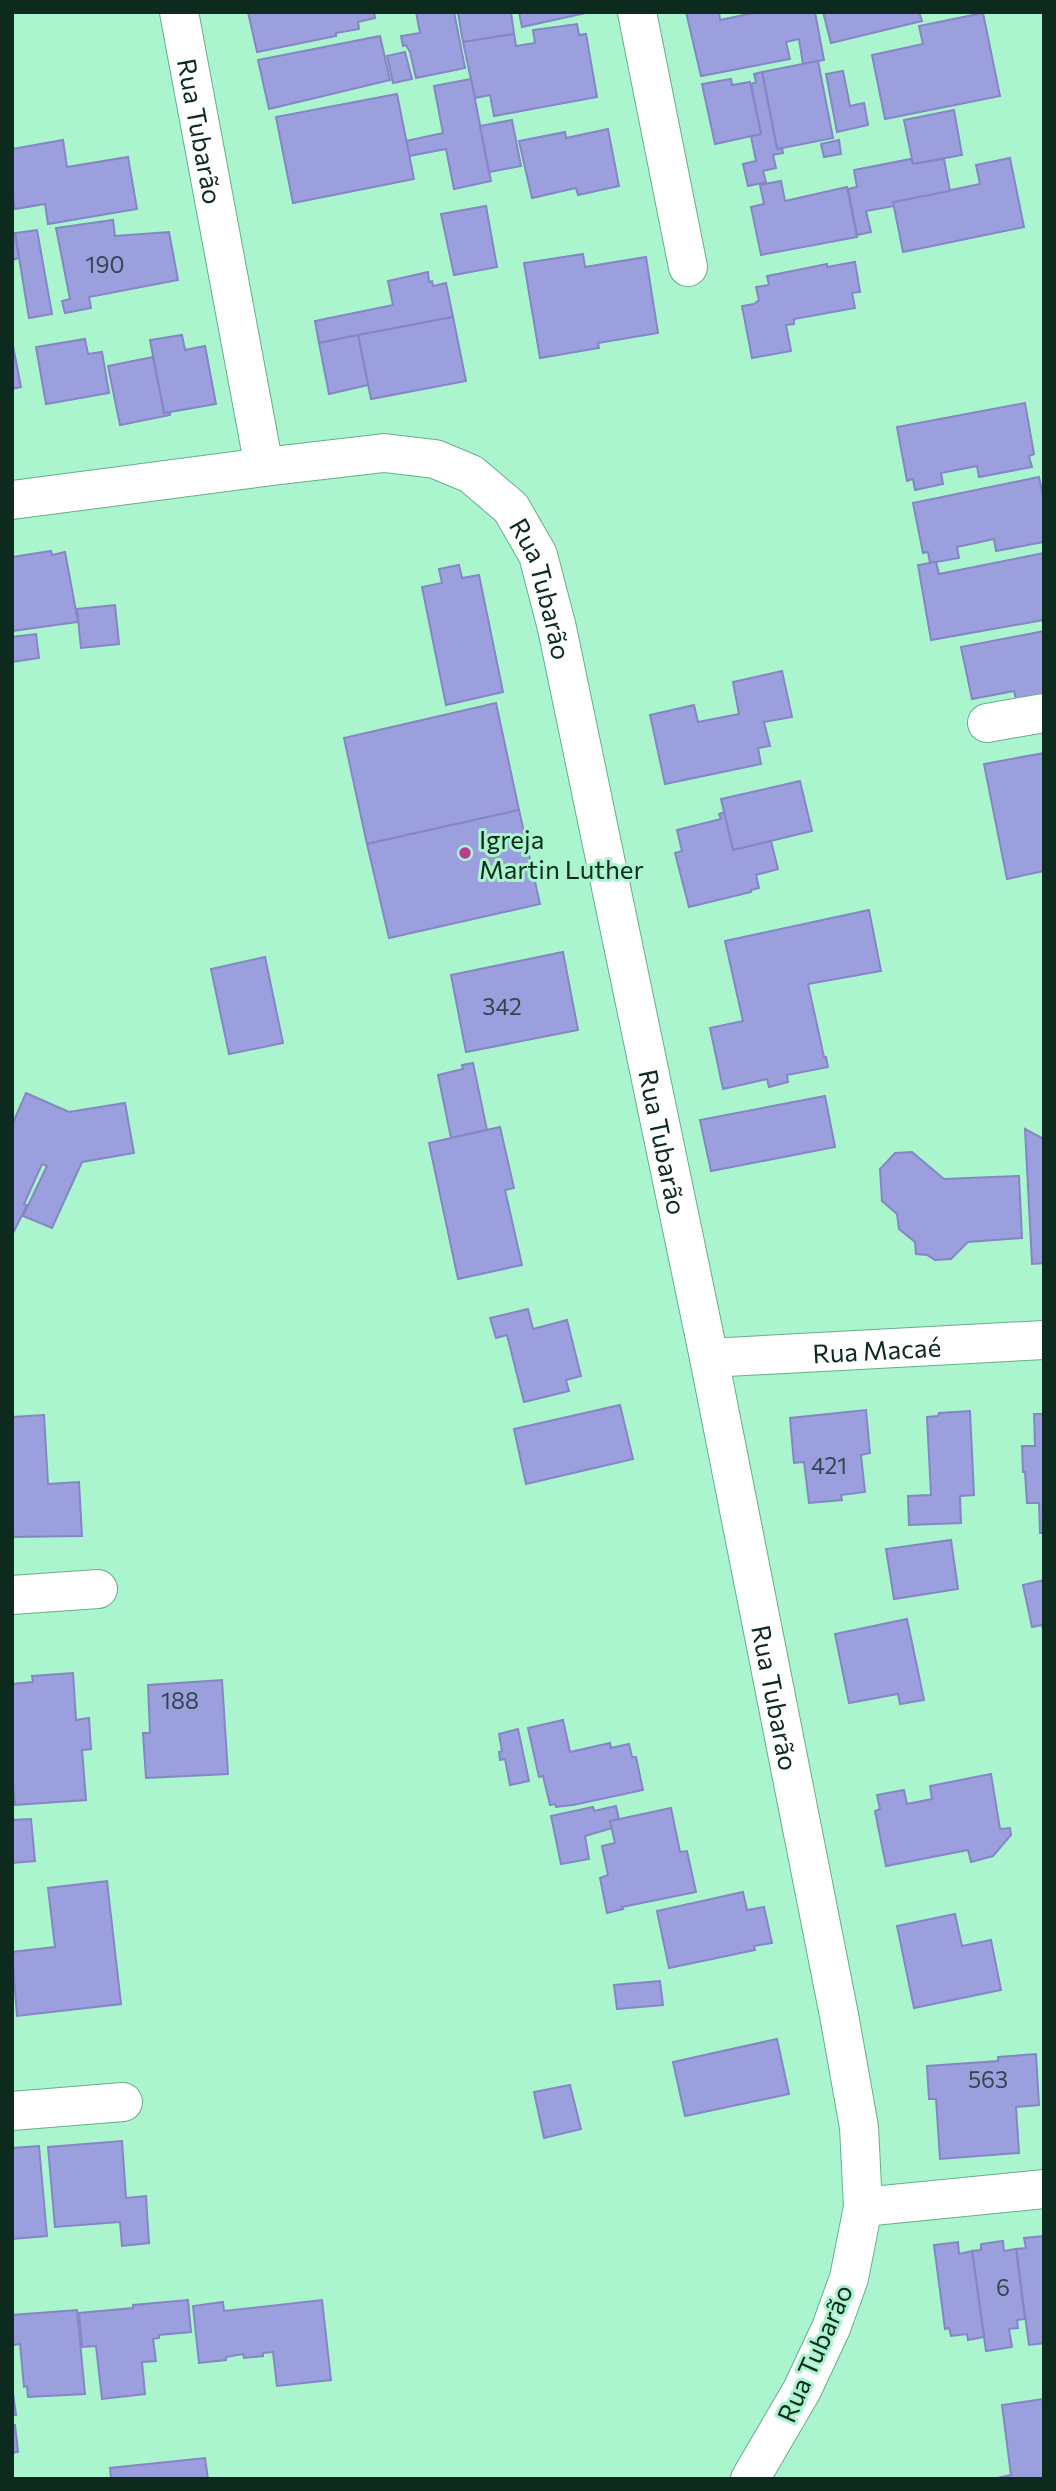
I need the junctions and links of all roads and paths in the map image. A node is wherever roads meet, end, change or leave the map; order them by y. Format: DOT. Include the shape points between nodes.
graph roads {
  1 [pos="179,12"];
  2 [pos="637,12"];
  3 [pos="688,267"];
  4 [pos="264,467"];
  5 [pos="12,500"];
  6 [pos="1044,713"];
  7 [pos="987,723"];
  8 [pos="1044,1340"];
  9 [pos="709,1359"];
  10 [pos="99,1589"];
  11 [pos="12,1595"];
  12 [pos="123,2102"];
  13 [pos="12,2111"];
  14 [pos="1044,2189"];
  15 [pos="863,2207"];
  16 [pos="750,2479"];
  1 -- 4 [label="street, Rua Tubarão"];
  2 -- 3 [label="street"];
  4 -- 5 [label="street"];
  4 -- 9 [label="street, Rua Tubarão" via="384,453 435,458 471,474 511,508 538,555"];
  6 -- 7 [label="street"];
  8 -- 9 [label="street, Rua Macaé"];
  9 -- 15 [label="street, Rua Tubarão" via="839,2015 859,2127"];
  10 -- 11 [label="street"];
  12 -- 13 [label="street"];
  14 -- 15 [label="street"];
  15 -- 16 [label="street, Rua Tubarão" via="849,2278 831,2328 802,2390"];
}
